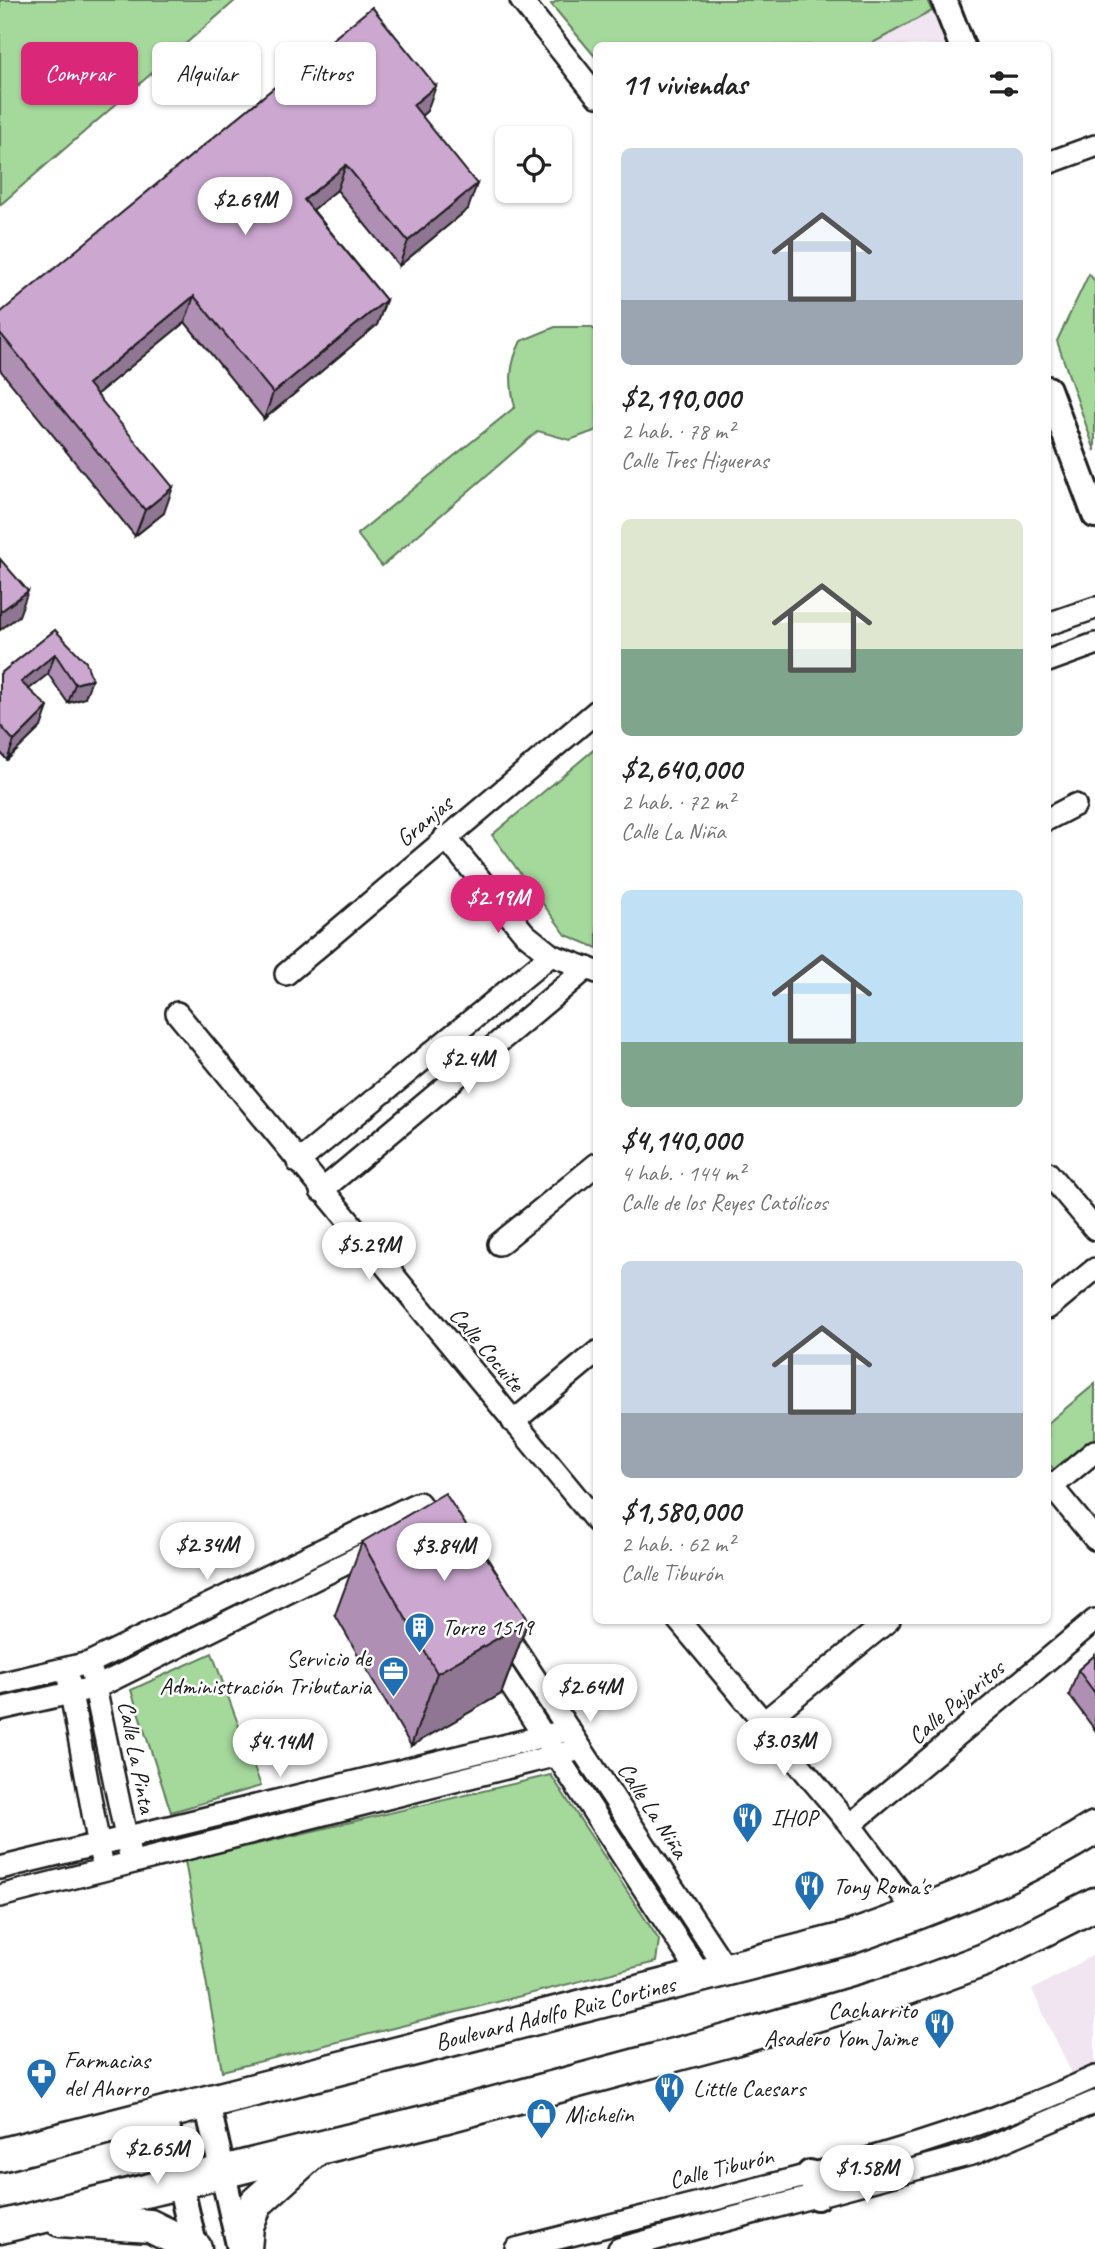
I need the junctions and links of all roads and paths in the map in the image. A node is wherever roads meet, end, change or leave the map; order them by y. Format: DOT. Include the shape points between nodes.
graph roads {
  1 [pos="944,0"];
  2 [pos="526,2"];
  3 [pos="960,42"];
  4 [pos="593,91"];
  5 [pos="1095,146"];
  6 [pos="1051,162"];
  7 [pos="1051,397"];
  8 [pos="1095,515"];
  9 [pos="1095,608"];
  10 [pos="1051,623"];
  11 [pos="1095,644"];
  12 [pos="1051,661"];
  13 [pos="593,714"];
  14 [pos="1075,805"];
  15 [pos="1051,817"];
  16 [pos="445,837"];
  17 [pos="551,955"];
  18 [pos="592,970"];
  19 [pos="286,974"];
  20 [pos="177,1013"];
  21 [pos="298,1162"];
  22 [pos="593,1167"];
  23 [pos="1051,1177"];
  24 [pos="321,1191"];
  25 [pos="1095,1229"];
  26 [pos="499,1244"];
  27 [pos="1095,1269"];
  28 [pos="1051,1306"];
  29 [pos="593,1355"];
  30 [pos="513,1422"];
  31 [pos="1095,1451"];
  32 [pos="1051,1485"];
  33 [pos="1051,1487"];
  34 [pos="398,1512"];
  35 [pos="593,1517"];
  36 [pos="432,1521"];
  37 [pos="406,1534"];
  38 [pos="1095,1539"];
  39 [pos="447,1545"];
  40 [pos="493,1614"];
  41 [pos="1095,1620"];
  42 [pos="680,1624"];
  43 [pos="884,1624"];
  44 [pos="478,1633"];
  45 [pos="89,1662"];
  46 [pos="65,1670"];
  47 [pos="0,1684"];
  48 [pos="97,1687"];
  49 [pos="72,1694"];
  50 [pos="0,1709"];
  51 [pos="764,1722"];
  52 [pos="569,1730"];
  53 [pos="543,1736"];
  54 [pos="581,1749"];
  55 [pos="555,1756"];
  56 [pos="850,1825"];
  57 [pos="1095,1828"];
  58 [pos="127,1838"];
  59 [pos="99,1845"];
  60 [pos="131,1863"];
  61 [pos="0,1868"];
  62 [pos="103,1870"];
  63 [pos="0,1896"];
  64 [pos="1095,1905"];
  65 [pos="917,1914"];
  66 [pos="714,1973"];
  67 [pos="1095,2077"];
  68 [pos="1095,2102"];
  69 [pos="207,2103"];
  70 [pos="164,2113"];
  71 [pos="316,2148"];
  72 [pos="0,2155"];
  73 [pos="222,2171"];
  74 [pos="810,2173"];
  75 [pos="180,2182"];
  76 [pos="817,2197"];
  77 [pos="35,2218"];
  78 [pos="0,2227"];
  79 [pos="195,2248"];
  80 [pos="242,2249"];
  81 [pos="516,2249"];
  82 [pos="619,2249"];
  1 -- 3 [label="street"];
  2 -- 4 [label="street"];
  5 -- 6 [label="street"];
  7 -- 8 [label="street"];
  9 -- 10 [label="street"];
  11 -- 12 [label="street"];
  13 -- 16 [label="street, Granjas"];
  14 -- 15 [label="street"];
  16 -- 17 [label="street" via="524,934"];
  16 -- 19 [label="street, Granjas"];
  17 -- 18 [label="street"];
  17 -- 21 [label="street"];
  18 -- 24 [label="street"];
  20 -- 21 [label="street, Calle Cocuite"];
  21 -- 24 [label="street, Calle Cocuite"];
  22 -- 26 [label="street"];
  23 -- 25 [label="street"];
  24 -- 30 [label="street, Calle Cocuite"];
  27 -- 28 [label="street"];
  29 -- 30 [label="street"];
  30 -- 35 [label="street, Calle Cocuite"];
  31 -- 32 [label="street"];
  33 -- 38 [label="street"];
  34 -- 36 [label="street" via="419,1503"];
  34 -- 37 [label="street"];
  34 -- 45 [label="street"];
  36 -- 37 [label="street"];
  36 -- 39 [label="street"];
  37 -- 48 [label="street"];
  40 -- 52 [label="street, Calle La Niña"];
  41 -- 56 [label="street, Calle Pajaritos"];
  42 -- 51 [label="street"];
  43 -- 51 [label="street"];
  44 -- 53 [label="street"];
  45 -- 46 [label="street"];
  45 -- 48 [label="street, Calle La Pinta"];
  46 -- 47 [label="street"];
  46 -- 49 [label="street"];
  48 -- 49 [label="street"];
  48 -- 58 [label="street, Calle La Pinta"];
  49 -- 50 [label="street"];
  49 -- 59 [label="street"];
  51 -- 56 [label="street"];
  52 -- 53 [label="street"];
  52 -- 54 [label="street, Calle La Niña"];
  53 -- 55 [label="street"];
  53 -- 58 [label="street"];
  54 -- 55 [label="street"];
  54 -- 66 [label="street, Calle La Niña"];
  55 -- 60 [label="street"];
  55 -- 66 [label="street"];
  56 -- 65 [label="street"];
  57 -- 65 [label="main road, Boulevard Adolfo Ruiz Cortines" via="1003,1877"];
  58 -- 59 [label="street"];
  58 -- 60 [label="street, Calle La Pinta"];
  59 -- 61 [label="street"];
  59 -- 62 [label="street"];
  60 -- 62 [label="street"];
  62 -- 63 [label="street"];
  64 -- 71 [label="main road" via="984,1960 908,1988 734,2039"];
  65 -- 66 [label="main road, Boulevard Adolfo Ruiz Cortines" via="849,1938"];
  66 -- 69 [label="main road, Boulevard Adolfo Ruiz Cortines"];
  67 -- 74 [label="street, Calle Tiburón" via="970,2128"];
  68 -- 76 [label="street" via="975,2153"];
  69 -- 70 [label="main road, Boulevard Adolfo Ruiz Cortines"];
  69 -- 73 [label="street"];
  70 -- 72 [label="main road, Boulevard Adolfo Ruiz Cortines"];
  70 -- 75 [label="street"];
  71 -- 73 [label="main road"];
  71 -- 80 [label="main road" via="256,2203"];
  73 -- 75 [label="main road"];
  73 -- 80 [label="street"];
  74 -- 76 [label="street"];
  74 -- 81 [label="street, Calle Tiburón"];
  75 -- 77 [label="main road"];
  75 -- 79 [label="street"];
  76 -- 82 [label="street"];
  77 -- 78 [label="main road"];
  77 -- 79 [label="main road" via="150,2227"];
}
